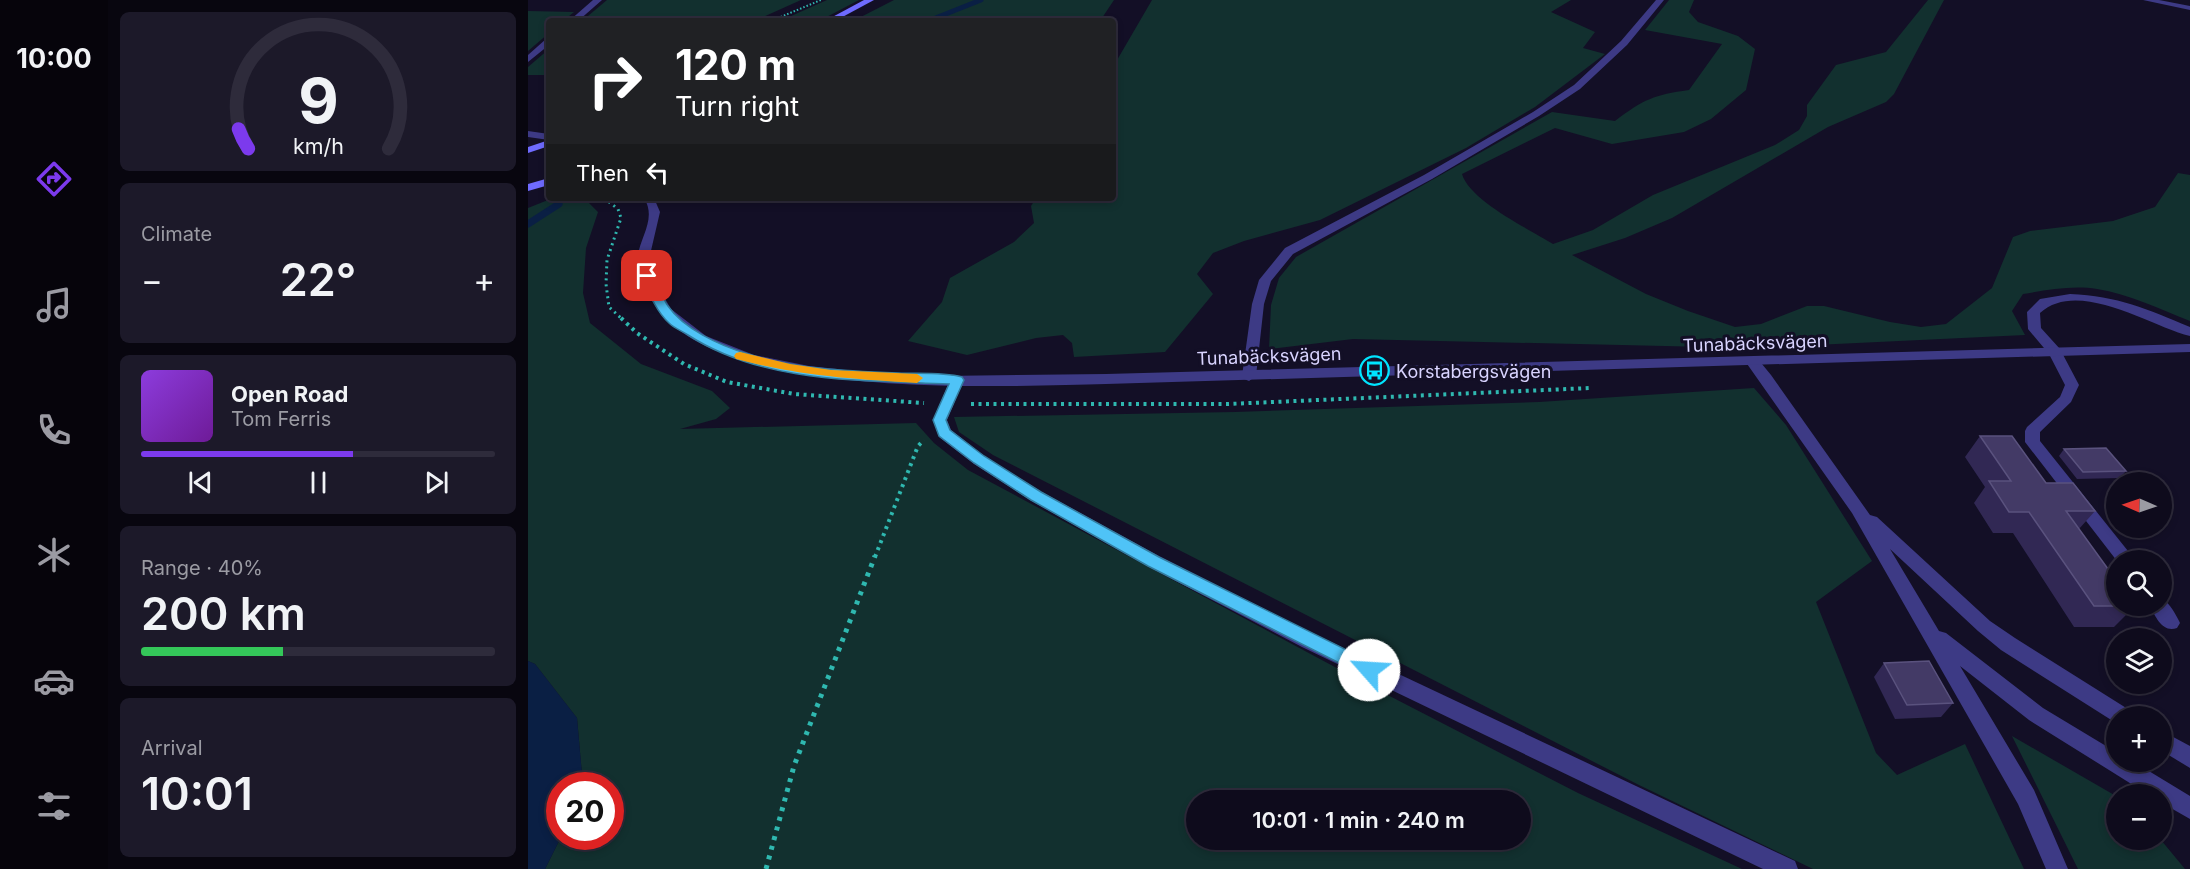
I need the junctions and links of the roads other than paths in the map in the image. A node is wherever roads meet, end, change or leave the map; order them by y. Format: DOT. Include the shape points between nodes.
graph roads {
  1 [pos="598,0"];
  2 [pos="870,0"];
  3 [pos="1660,0"];
  4 [pos="2147,0"];
  5 [pos="2190,8"];
  6 [pos="577,18"];
  7 [pos="835,18"];
  8 [pos="546,44"];
  9 [pos="528,59"];
  10 [pos="528,134"];
  11 [pos="546,137"];
  12 [pos="546,144"];
  13 [pos="528,150"];
  14 [pos="546,181"];
  15 [pos="528,182"];
  16 [pos="546,182"];
  17 [pos="528,188"];
  18 [pos="651,201"];
  19 [pos="2190,332"];
  20 [pos="2190,348"];
  21 [pos="2055,352"];
  22 [pos="1752,362"];
  23 [pos="1249,376"];
  24 [pos="957,380"];
  25 [pos="1858,509"];
  26 [pos="2118,550"];
  27 [pos="2166,616"];
  28 [pos="2171,623"];
  29 [pos="1932,634"];
  30 [pos="2107,706"];
  31 [pos="2172,746"];
  32 [pos="2190,758"];
  33 [pos="2190,808"];
  34 [pos="1787,869"];
  35 [pos="2057,869"];
  1 -- 6 [label="street"];
  2 -- 7 [label="main road"];
  3 -- 23 [label="street" via="1624,43 1576,87 1536,114 1428,177 1289,250 1265,280"];
  4 -- 5 [label="street"];
  8 -- 9 [label="street"];
  10 -- 11 [label="street"];
  12 -- 13 [label="main road"];
  14 -- 15 [label="main road"];
  16 -- 17 [label="main road"];
  18 -- 24 [label="street, Tunabäcksvägen" via="654,212 643,264 661,306 690,333 741,356 790,368 831,374"];
  19 -- 21 [label="street" via="2132,308 2100,299 2070,298 2044,302 2033,312 2035,329"];
  20 -- 21 [label="street, Tunabäcksvägen"];
  21 -- 22 [label="street, Tunabäcksvägen"];
  21 -- 26 [label="street" via="2072,385 2066,399 2032,431 2033,442"];
  22 -- 23 [label="street, Tunabäcksvägen"];
  22 -- 25 [label="street"];
  23 -- 24 [label="street, Tunabäcksvägen"];
  24 -- 34 [label="street" via="940,420 944,433 1036,496 1309,641"];
  25 -- 29 [label="street"];
  25 -- 30 [label="street" via="1984,626"];
  27 -- 28 [label="street"];
  29 -- 33 [label="street" via="2036,714"];
  29 -- 35 [label="street" via="2026,797"];
  31 -- 32 [label="street"];
}
